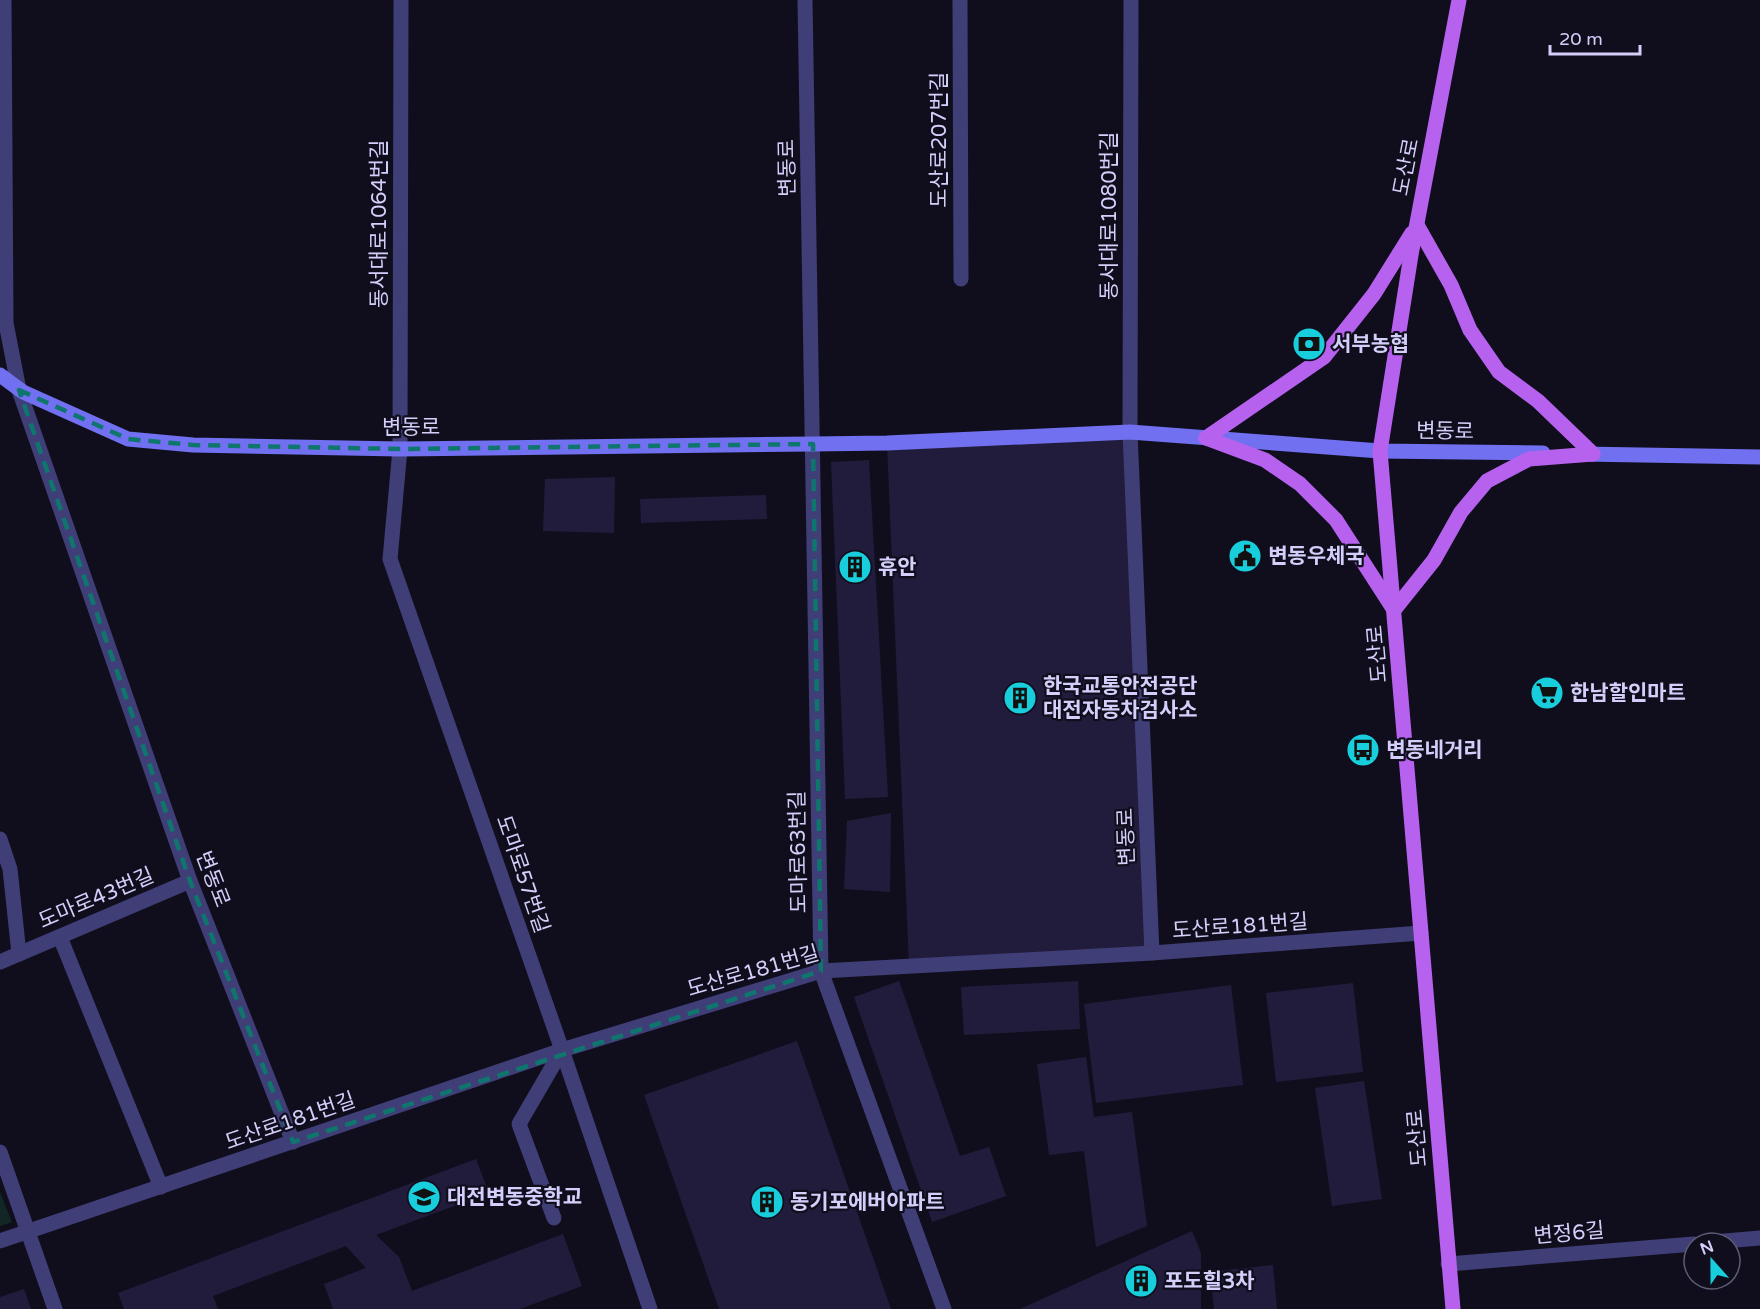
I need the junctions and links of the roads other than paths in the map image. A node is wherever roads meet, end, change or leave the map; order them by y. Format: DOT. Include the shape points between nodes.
graph roads {
  1 [pos="4,0"];
  2 [pos="401,0"];
  3 [pos="805,0"];
  4 [pos="960,0"];
  5 [pos="1131,0"];
  6 [pos="1459,0"];
  7 [pos="1417,225"];
  8 [pos="961,279"];
  9 [pos="0,375"];
  10 [pos="19,390"];
  11 [pos="1130,432"];
  12 [pos="1206,438"];
  13 [pos="813,444"];
  14 [pos="400,449"];
  15 [pos="1380,451"];
  16 [pos="1593,454"];
  17 [pos="1760,457"];
  18 [pos="1395,610"];
  19 [pos="0,839"];
  20 [pos="190,881"];
  21 [pos="1421,933"];
  22 [pos="60,937"];
  23 [pos="1152,953"];
  24 [pos="19,954"];
  25 [pos="0,962"];
  26 [pos="821,970"];
  27 [pos="562,1050"];
  28 [pos="293,1142"];
  29 [pos="0,1152"];
  30 [pos="161,1187"];
  31 [pos="554,1218"];
  32 [pos="28,1231"];
  33 [pos="1760,1238"];
  34 [pos="1742,1240"];
  35 [pos="0,1241"];
  36 [pos="1682,1245"];
  37 [pos="1448,1264"];
  38 [pos="55,1309"];
  39 [pos="650,1309"];
  40 [pos="944,1309"];
  41 [pos="1453,1309"];
  1 -- 10 [label="street, 변동로" via="6,323"];
  2 -- 14 [label="street, 동서대로1064번길"];
  3 -- 13 [label="street, 변동로"];
  4 -- 8 [label="street, 도산로207번길"];
  5 -- 11 [label="street, 동서대로1080번길"];
  6 -- 7 [label="main road, 도산로"];
  7 -- 12 [label="main road" via="1374,294 1324,357"];
  7 -- 15 [label="main road, 도산로"];
  7 -- 16 [label="main road" via="1451,285 1470,330 1499,372 1538,401"];
  9 -- 10 [label="street, 변동로"];
  10 -- 14 [label="street, 변동로" via="128,439 193,445"];
  10 -- 20 [label="street, 변동로"];
  11 -- 12 [label="street, 변동로"];
  11 -- 13 [label="street, 변동로"];
  11 -- 23 [label="street, 변동로"];
  12 -- 15 [label="street, 변동로"];
  12 -- 18 [label="main road" via="1265,460 1300,484 1336,520"];
  13 -- 14 [label="street, 변동로"];
  13 -- 26 [label="street, 도마로63번길"];
  14 -- 27 [label="street, 도마로57번길" via="390,560"];
  15 -- 16 [label="street, 변동로"];
  15 -- 18 [label="main road, 도산로"];
  16 -- 17 [label="street, 변동로"];
  16 -- 18 [label="main road" via="1529,459 1487,481 1461,512 1434,560"];
  18 -- 21 [label="main road, 도산로"];
  19 -- 24 [label="street, 도마로43번길" via="10,869"];
  20 -- 22 [label="street, 도마로43번길"];
  20 -- 28 [label="street, 변동로"];
  21 -- 23 [label="street, 도산로181번길"];
  21 -- 37 [label="main road, 도산로"];
  22 -- 24 [label="street, 도마로43번길"];
  22 -- 30 [label="street"];
  23 -- 26 [label="street, 도산로181번길"];
  24 -- 25 [label="street, 도마로43번길"];
  26 -- 27 [label="street, 도산로181번길"];
  26 -- 40 [label="street, 도마로63번길"];
  27 -- 28 [label="street, 도산로181번길"];
  27 -- 31 [label="street" via="519,1124"];
  27 -- 39 [label="street, 도마로57번길"];
  28 -- 30 [label="street, 도산로181번길"];
  29 -- 32 [label="street"];
  30 -- 32 [label="street, 도산로181번길"];
  32 -- 35 [label="street, 도산로181번길"];
  32 -- 38 [label="street"];
  33 -- 34 [label="street"];
  36 -- 37 [label="street, 변정6길"];
  37 -- 41 [label="main road, 도산로"];
}
